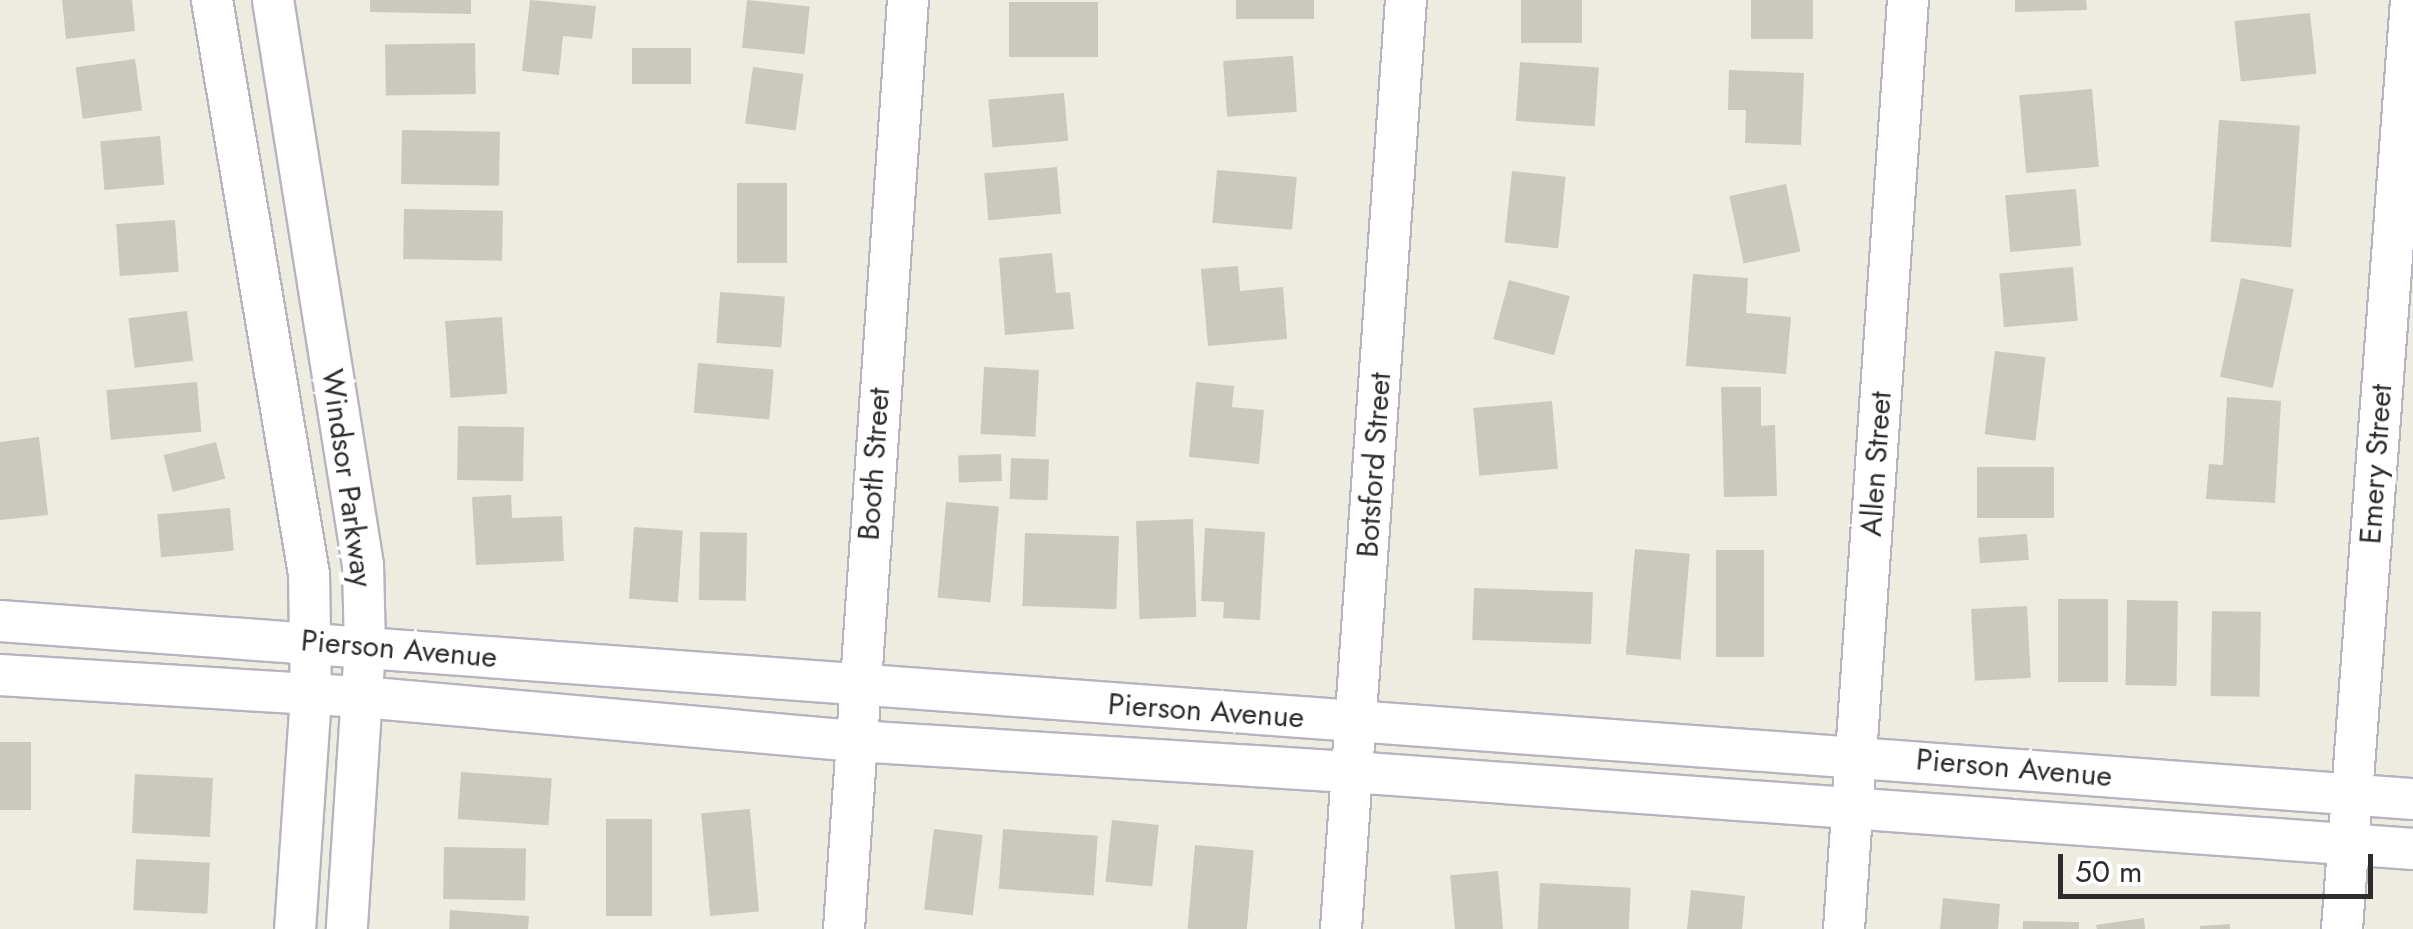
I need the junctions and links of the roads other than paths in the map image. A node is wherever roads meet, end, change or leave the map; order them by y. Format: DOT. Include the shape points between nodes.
graph roads {
  1 [pos="212,0"];
  2 [pos="273,0"];
  3 [pos="908,0"];
  4 [pos="1406,0"];
  5 [pos="1908,0"];
  6 [pos="2411,0"];
  7 [pos="298,150"];
  8 [pos="239,156"];
  9 [pos="0,620"];
  10 [pos="310,642"];
  11 [pos="365,647"];
  12 [pos="0,675"];
  13 [pos="858,685"];
  14 [pos="311,696"];
  15 [pos="362,698"];
  16 [pos="1356,722"];
  17 [pos="856,741"];
  18 [pos="1856,756"];
  19 [pos="1352,772"];
  20 [pos="2350,795"];
  21 [pos="2413,799"];
  22 [pos="1852,810"];
  23 [pos="2348,844"];
  24 [pos="2413,849"];
  25 [pos="295,929"];
  26 [pos="347,929"];
  27 [pos="844,929"];
  28 [pos="1341,929"];
  29 [pos="1844,929"];
  30 [pos="2342,929"];
  1 -- 8 [label="street, Windsor Parkway"];
  2 -- 7 [label="street, Windsor Parkway"];
  3 -- 13 [label="street, Booth Street"];
  4 -- 16 [label="street, Botsford Street"];
  5 -- 18 [label="street, Allen Street"];
  6 -- 20 [label="street, Emery Street"];
  7 -- 8 [label="street"];
  7 -- 11 [label="street, Windsor Parkway" via="363,566"];
  8 -- 10 [label="street, Windsor Parkway" via="309,574"];
  9 -- 10 [label="street, Pierson Avenue"];
  10 -- 11 [label="street, Pierson Avenue"];
  10 -- 14 [label="street, Windsor Parkway"];
  11 -- 13 [label="street, Pierson Avenue"];
  11 -- 15 [label="street, Windsor Parkway"];
  12 -- 14 [label="street, Pierson Avenue"];
  13 -- 16 [label="street, Pierson Avenue"];
  13 -- 17 [label="street, Booth Street"];
  14 -- 15 [label="street, Pierson Avenue"];
  14 -- 25 [label="street, Windsor Parkway"];
  15 -- 17 [label="street, Pierson Avenue"];
  15 -- 26 [label="street, Windsor Parkway"];
  16 -- 18 [label="street, Pierson Avenue"];
  16 -- 19 [label="street, Botsford Street"];
  17 -- 19 [label="street, Pierson Avenue"];
  17 -- 27 [label="street, Booth Street"];
  18 -- 20 [label="street, Pierson Avenue"];
  18 -- 22 [label="street, Allen Street"];
  19 -- 22 [label="street, Pierson Avenue"];
  19 -- 28 [label="street, Botsford Street"];
  20 -- 21 [label="street, Pierson Avenue"];
  20 -- 23 [label="street, Emery Street"];
  22 -- 23 [label="street, Pierson Avenue"];
  22 -- 29 [label="street, Allen Street"];
  23 -- 24 [label="street, Pierson Avenue"];
  23 -- 30 [label="street, Emery Street"];
}
